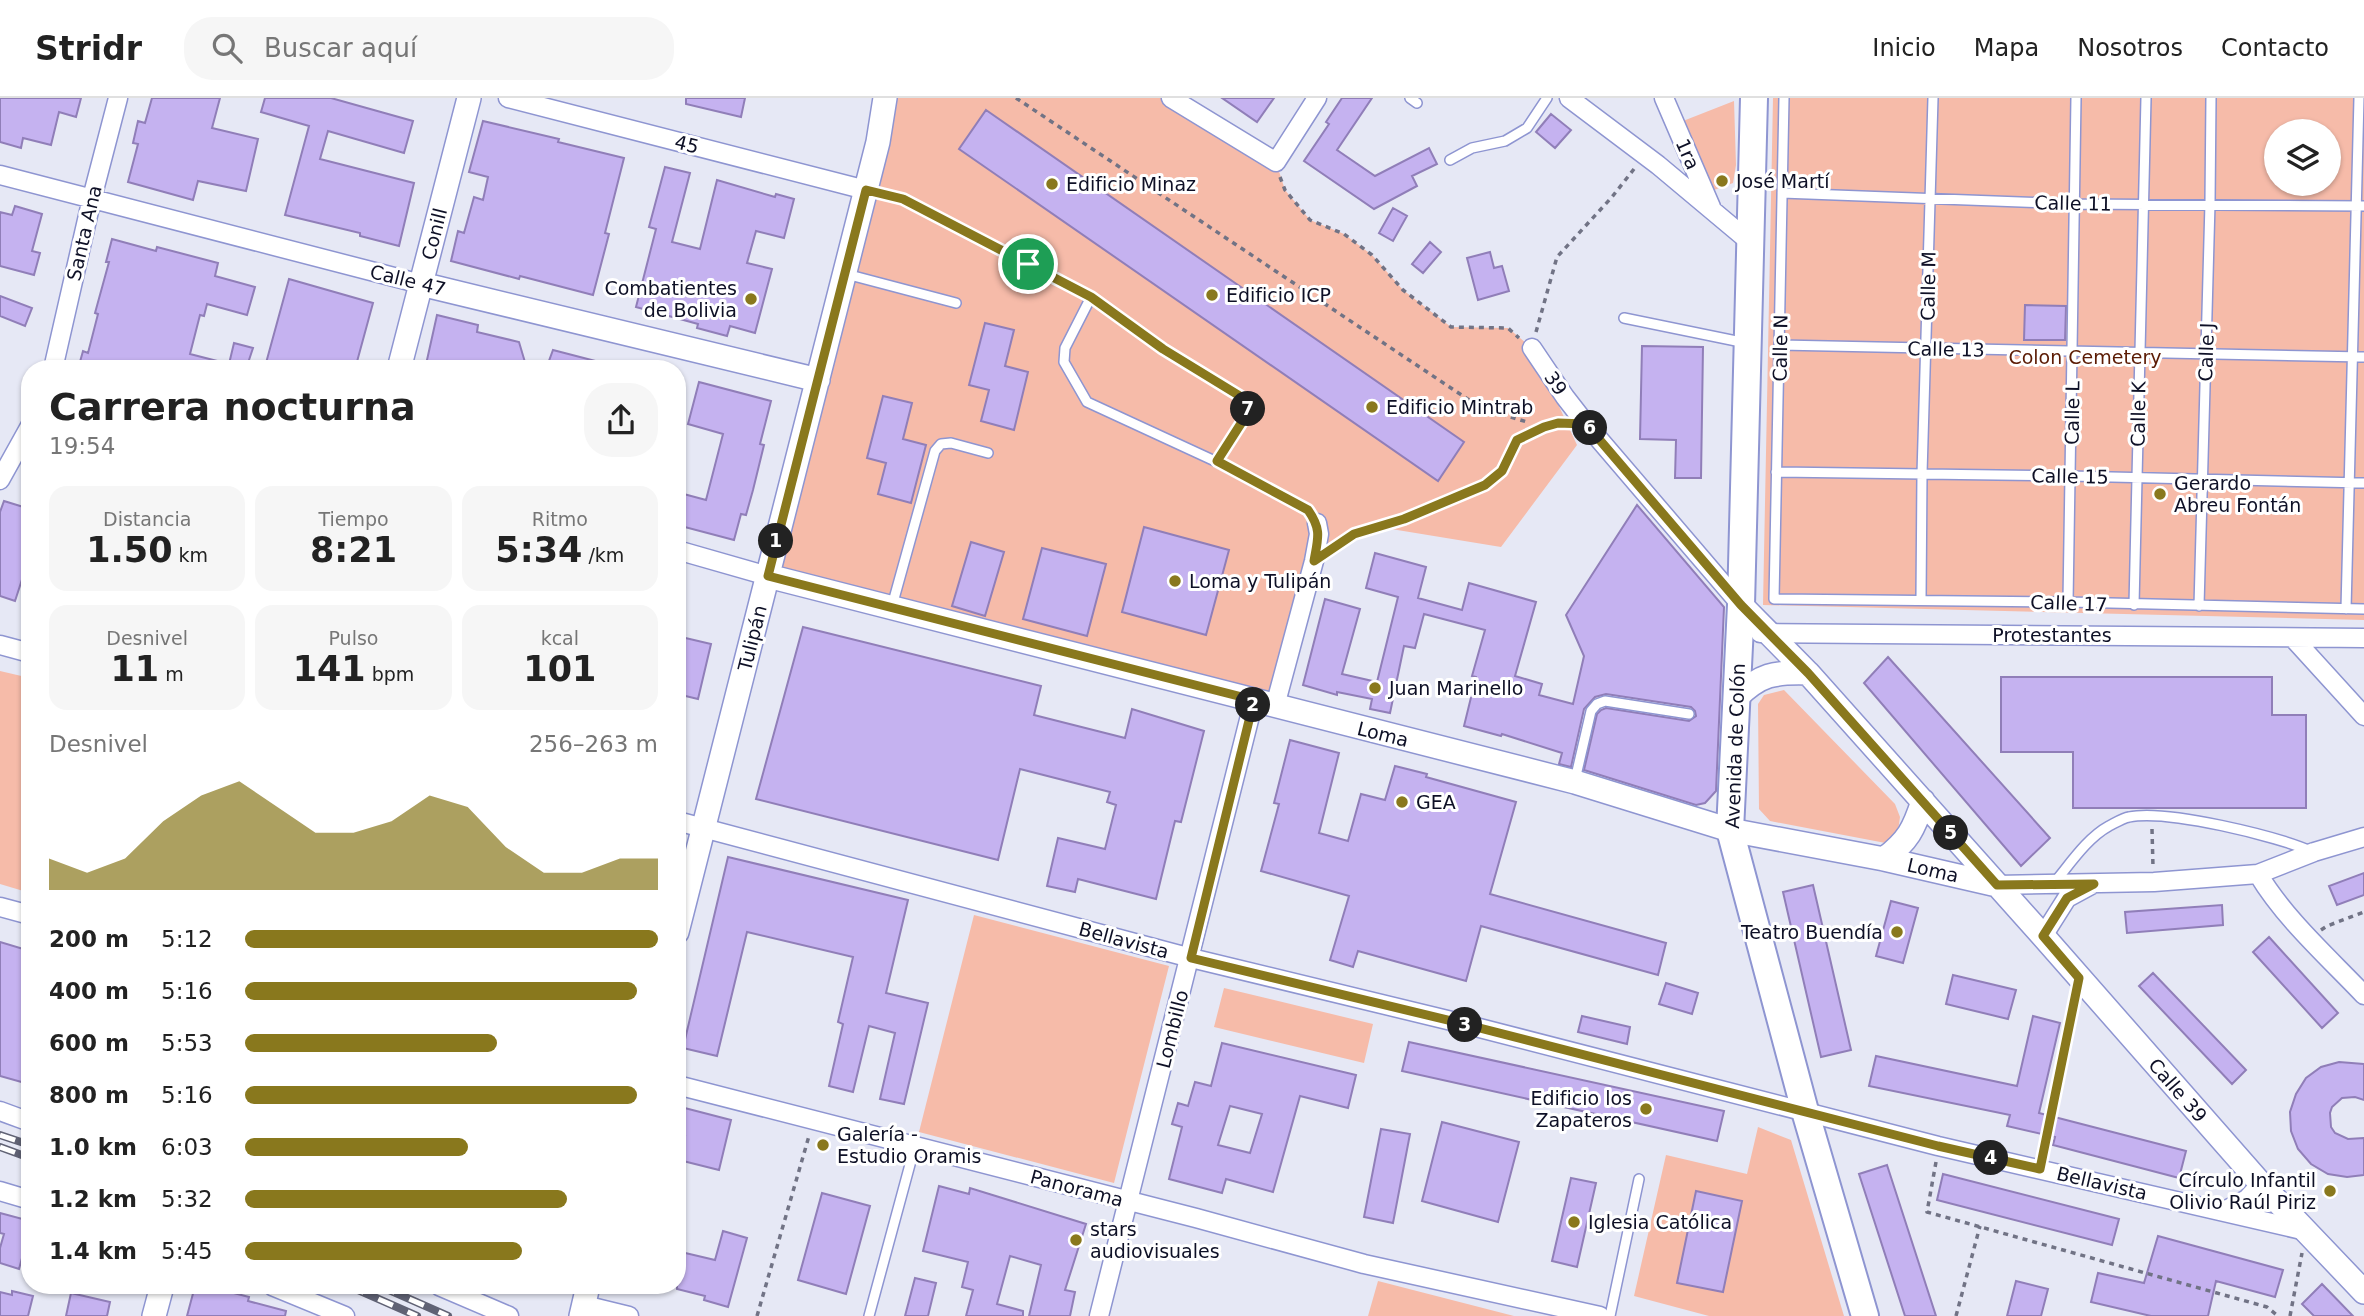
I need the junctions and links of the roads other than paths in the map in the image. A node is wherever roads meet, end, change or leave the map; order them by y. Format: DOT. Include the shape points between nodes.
graph roads {
  1 [pos="118,98"];
  2 [pos="469,98"];
  3 [pos="508,98"];
  4 [pos="885,98"];
  5 [pos="1171,98"];
  6 [pos="1317,98"];
  7 [pos="1546,98"];
  8 [pos="1569,98"];
  9 [pos="1664,98"];
  10 [pos="1754,98"];
  11 [pos="1784,98"];
  12 [pos="1933,98"];
  13 [pos="2076,98"];
  14 [pos="2146,98"];
  15 [pos="2211,98"];
  16 [pos="2359,98"];
  17 [pos="1450,160"];
  18 [pos="0,175"];
  19 [pos="866,190"];
  20 [pos="1782,192"];
  21 [pos="92,198"];
  22 [pos="1930,198"];
  23 [pos="2210,203"];
  24 [pos="2076,204"];
  25 [pos="2143,204"];
  26 [pos="2360,206"];
  27 [pos="1713,210"];
  28 [pos="1750,242"];
  29 [pos="845,273"];
  30 [pos="421,284"];
  31 [pos="1091,297"];
  32 [pos="956,303"];
  33 [pos="1623,318"];
  34 [pos="1747,343"];
  35 [pos="1780,345"];
  36 [pos="1532,348"];
  37 [pos="1926,349"];
  38 [pos="2073,351"];
  39 [pos="2140,353"];
  40 [pos="2206,353"];
  41 [pos="2352,357"];
  42 [pos="2364,357"];
  43 [pos="55,360"];
  44 [pos="401,360"];
  45 [pos="818,380"];
  46 [pos="1586,424"];
  47 [pos="21,442"];
  48 [pos="988,453"];
  49 [pos="1217,461"];
  50 [pos="1776,472"];
  51 [pos="1922,474"];
  52 [pos="2070,475"];
  53 [pos="2137,478"];
  54 [pos="0,480"];
  55 [pos="2202,480"];
  56 [pos="2349,483"];
  57 [pos="2364,483"];
  58 [pos="1317,523"];
  59 [pos="686,553"];
  60 [pos="1314,561"];
  61 [pos="768,576"];
  62 [pos="1774,599"];
  63 [pos="1921,600"];
  64 [pos="2068,602"];
  65 [pos="1741,605"];
  66 [pos="2134,605"];
  67 [pos="2199,606"];
  68 [pos="891,607"];
  69 [pos="2346,609"];
  70 [pos="2364,609"];
  71 [pos="1768,632"];
  72 [pos="1739,633"];
  73 [pos="2293,638"];
  74 [pos="2364,638"];
  75 [pos="0,645"];
  76 [pos="21,651"];
  77 [pos="1808,673"];
  78 [pos="1736,698"];
  79 [pos="1265,703"];
  80 [pos="1689,714"];
  81 [pos="2364,716"];
  82 [pos="1575,782"];
  83 [pos="1923,801"];
  84 [pos="686,823"];
  85 [pos="704,828"];
  86 [pos="1730,830"];
  87 [pos="2364,837"];
  88 [pos="2314,852"];
  89 [pos="1885,859"];
  90 [pos="2258,874"];
  91 [pos="2053,884"];
  92 [pos="2094,884"];
  93 [pos="1997,885"];
  94 [pos="686,897"];
  95 [pos="0,907"];
  96 [pos="21,913"];
  97 [pos="2043,936"];
  98 [pos="1191,958"];
  99 [pos="2364,995"];
  100 [pos="686,1087"];
  101 [pos="0,1111"];
  102 [pos="1805,1111"];
  103 [pos="21,1119"];
  104 [pos="915,1146"];
  105 [pos="1639,1179"];
  106 [pos="2261,1184"];
  107 [pos="0,1191"];
  108 [pos="21,1197"];
  109 [pos="1128,1201"];
  110 [pos="2224,1212"];
  111 [pos="2306,1231"];
  112 [pos="2364,1292"];
  113 [pos="160,1294"];
  114 [pos="291,1294"];
  115 [pos="458,1294"];
  116 [pos="584,1302"];
  117 [pos="154,1316"];
  118 [pos="345,1316"];
  119 [pos="509,1316"];
  120 [pos="629,1316"];
  121 [pos="869,1316"];
  122 [pos="1099,1316"];
  123 [pos="1600,1316"];
  124 [pos="1610,1316"];
  125 [pos="1865,1316"];
  1 -- 21 [label="street, Santa Ana"];
  2 -- 30 [label="street, Conill"];
  3 -- 19 [label="street, 45"];
  4 -- 19 [label="street, Tulipán"];
  5 -- 6 [label="street" via="1276,162"];
  7 -- 17 [label="lane" via="1527,128 1505,141 1472,148"];
  8 -- 27 [label="street"];
  9 -- 27 [label="street, 1ra"];
  10 -- 28 [label="main road, Avenida de Colón"];
  11 -- 20 [label="lane, Calle N"];
  12 -- 22 [label="lane, Calle M"];
  13 -- 24 [label="lane, Calle L"];
  14 -- 25 [label="lane, Calle K"];
  15 -- 23 [label="lane, Calle J"];
  16 -- 26 [label="lane"];
  18 -- 21 [label="street, Calle 47"];
  19 -- 29 [label="street, Tulipán"];
  19 -- 31 [label="lane" via="903,199"];
  20 -- 22 [label="lane, Calle 11"];
  20 -- 35 [label="lane, Calle N"];
  21 -- 30 [label="street, Calle 47"];
  21 -- 43 [label="street, Santa Ana"];
  22 -- 24 [label="lane, Calle 11"];
  22 -- 37 [label="lane, Calle M"];
  23 -- 25 [label="lane, Calle 11"];
  23 -- 26 [label="lane, Calle 11"];
  23 -- 40 [label="lane, Calle J"];
  24 -- 25 [label="lane, Calle 11"];
  24 -- 38 [label="lane, Calle L"];
  25 -- 39 [label="lane, Calle K"];
  26 -- 41 [label="lane"];
  27 -- 28 [label="street"];
  28 -- 34 [label="main road, Avenida de Colón"];
  29 -- 32 [label="lane"];
  29 -- 45 [label="street, Tulipán"];
  30 -- 44 [label="street, Conill"];
  30 -- 45 [label="street, Calle 47"];
  31 -- 49 [label="lane" via="1163,349 1248,401 1249,411"];
  31 -- 49 [label="lane" via="1065,348 1064,362 1087,402"];
  33 -- 34 [label="lane"];
  34 -- 65 [label="main road, Avenida de Colón"];
  35 -- 37 [label="lane, Calle 13"];
  35 -- 50 [label="lane, Calle N"];
  36 -- 46 [label="street, 39"];
  37 -- 38 [label="lane, Calle 13"];
  37 -- 51 [label="lane, Calle M"];
  38 -- 39 [label="lane, Calle 13"];
  38 -- 52 [label="lane, Calle L"];
  39 -- 40 [label="lane, Calle 13"];
  39 -- 53 [label="lane, Calle K"];
  40 -- 41 [label="lane, Calle 13"];
  40 -- 55 [label="lane, Calle J"];
  41 -- 42 [label="lane, Calle 13"];
  41 -- 56 [label="lane"];
  45 -- 61 [label="street, Tulipán"];
  46 -- 60 [label="lane" via="1558,423 1517,440 1502,471 1485,485 1354,534"];
  46 -- 65 [label="street, 39"];
  47 -- 54 [label="street"];
  48 -- 68 [label="lane" via="951,443 941,444 935,451"];
  49 -- 58 [label="lane" via="1308,510"];
  50 -- 51 [label="lane, Calle 15"];
  50 -- 62 [label="lane, Calle N"];
  51 -- 52 [label="lane, Calle 15"];
  51 -- 63 [label="lane, Calle M"];
  52 -- 53 [label="lane, Calle 15"];
  52 -- 64 [label="lane, Calle L"];
  53 -- 55 [label="lane, Calle 15"];
  53 -- 66 [label="lane, Calle K"];
  55 -- 56 [label="lane, Calle 15"];
  55 -- 67 [label="lane, Calle J"];
  56 -- 57 [label="lane, Calle 15"];
  56 -- 69 [label="lane"];
  58 -- 60 [label="street, Lombillo"];
  59 -- 61 [label="street, Loma"];
  60 -- 79 [label="street, Lombillo"];
  61 -- 68 [label="street, Loma"];
  61 -- 85 [label="street, Tulipán"];
  62 -- 63 [label="lane, Calle 17"];
  63 -- 64 [label="lane, Calle 17"];
  64 -- 66 [label="lane, Calle 17"];
  65 -- 71 [label="street, 39"];
  65 -- 72 [label="main road, Avenida de Colón"];
  66 -- 67 [label="lane, Calle 17"];
  67 -- 69 [label="lane, Calle 17"];
  68 -- 79 [label="street, Loma"];
  69 -- 70 [label="lane, Calle 17"];
  71 -- 72 [label="street, Protestantes"];
  71 -- 73 [label="street, Protestantes"];
  71 -- 77 [label="street, 39"];
  72 -- 78 [label="main road, Avenida de Colón"];
  73 -- 74 [label="street, Protestantes"];
  73 -- 81 [label="street"];
  75 -- 76 [label="street"];
  77 -- 78 [label="street" via="1763,676"];
  77 -- 83 [label="street, 39"];
  78 -- 86 [label="main road, Avenida de Colón"];
  79 -- 82 [label="street, Loma"];
  79 -- 98 [label="street, Lombillo"];
  80 -- 82 [label="lane" via="1605,701 1597,704 1591,711"];
  82 -- 86 [label="street, Loma"];
  83 -- 89 [label="street" via="1913,830"];
  83 -- 93 [label="street, 39"];
  84 -- 85 [label="street, Bellavista"];
  85 -- 94 [label="street, Tulipán"];
  85 -- 98 [label="street, Bellavista"];
  86 -- 89 [label="street, Loma"];
  86 -- 102 [label="main road, Avenida de Colón"];
  87 -- 88 [label="street, Loma"];
  88 -- 90 [label="street, Loma"];
  88 -- 91 [label="lane" via="2275,838 2174,817 2129,817 2089,842"];
  89 -- 93 [label="street, Loma"];
  90 -- 92 [label="street, Loma"];
  90 -- 99 [label="street" via="2269,892"];
  91 -- 92 [label="street, Loma"];
  91 -- 93 [label="street, Loma"];
  92 -- 97 [label="street, Loma" via="2067,898"];
  93 -- 97 [label="street, Calle 39"];
  95 -- 96 [label="street"];
  97 -- 106 [label="street, Calle 39"];
  98 -- 102 [label="street, Bellavista"];
  98 -- 109 [label="street, Lombillo"];
  100 -- 104 [label="street, Panorama"];
  101 -- 103 [label="street"];
  102 -- 110 [label="street, Bellavista"];
  102 -- 125 [label="main road, Avenida de Colón"];
  104 -- 109 [label="street, Panorama"];
  104 -- 121 [label="lane"];
  105 -- 124 [label="lane"];
  106 -- 110 [label="street" via="2247,1199"];
  106 -- 111 [label="street, Calle 39"];
  107 -- 108 [label="street"];
  109 -- 122 [label="street, Lombillo"];
  109 -- 123 [label="street, Panorama" via="1364,1264"];
  110 -- 111 [label="street, Bellavista"];
  111 -- 112 [label="street, Calle 39"];
  113 -- 117 [label="street"];
  114 -- 118 [label="street"];
  115 -- 119 [label="street"];
  116 -- 120 [label="street"];
}
